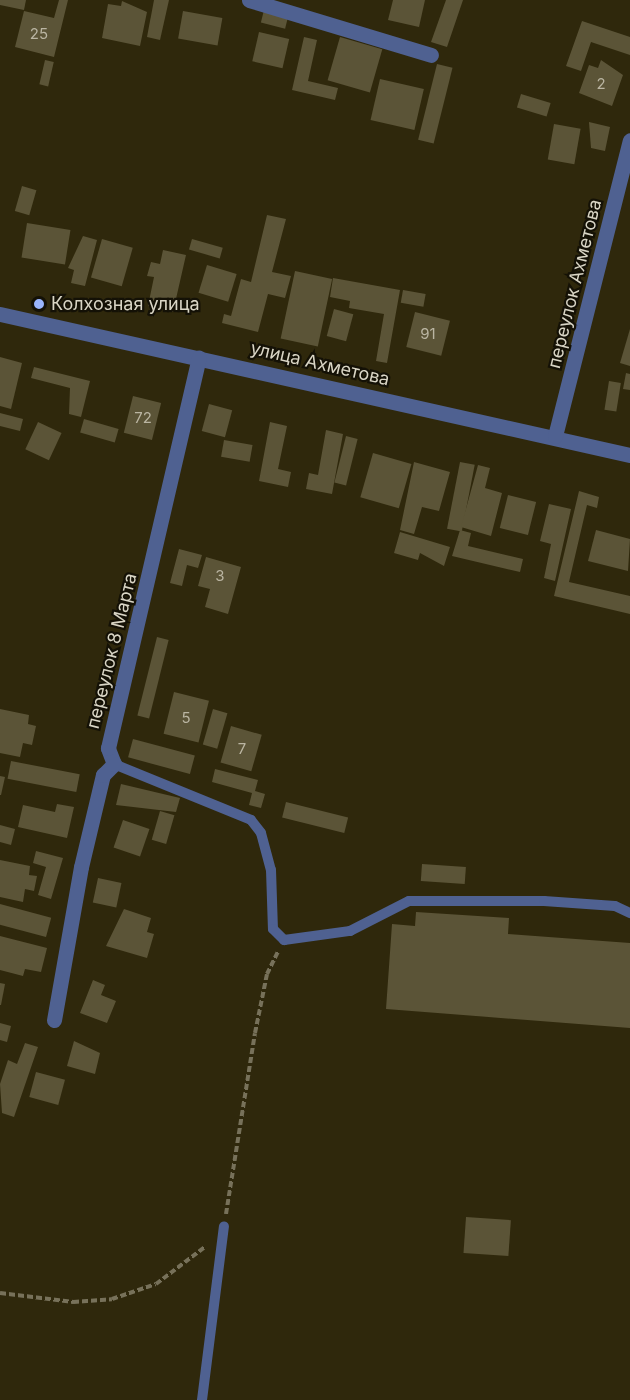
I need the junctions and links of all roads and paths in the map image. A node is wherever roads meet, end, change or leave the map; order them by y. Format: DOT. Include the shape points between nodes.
graph roads {
  1 [pos="249,0"];
  2 [pos="431,55"];
  3 [pos="630,140"];
  4 [pos="0,314"];
  5 [pos="199,357"];
  6 [pos="555,436"];
  7 [pos="630,454"];
  8 [pos="114,764"];
  9 [pos="630,913"];
  10 [pos="284,940"];
  11 [pos="54,1020"];
  12 [pos="224,1226"];
  13 [pos="0,1293"];
  14 [pos="202,1400"];
  1 -- 2 [label="street"];
  3 -- 6 [label="street, переулок Ахметова"];
  4 -- 5 [label="street, улица Ахметова"];
  5 -- 6 [label="street, улица Ахметова"];
  5 -- 8 [label="street, переулок 8 Марта" via="108,748"];
  6 -- 7 [label="street, улица Ахметова"];
  8 -- 10 [label="lane" via="251,820 261,833 271,870 273,928"];
  8 -- 11 [label="street" via="103,775 81,867"];
  9 -- 10 [label="lane" via="615,906 544,901 409,901 350,931"];
  10 -- 12 [label="path" via="267,974"];
  12 -- 13 [label="path" via="180,1270 128,1295 73,1302"];
  12 -- 14 [label="lane"];
}
